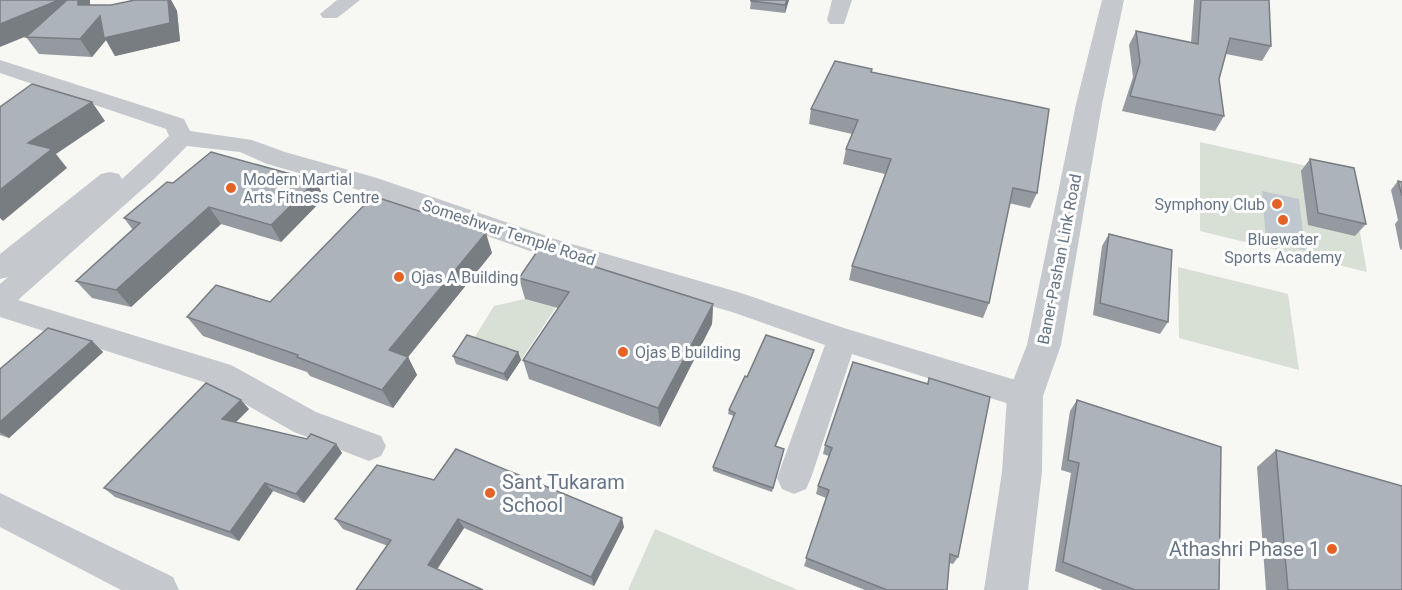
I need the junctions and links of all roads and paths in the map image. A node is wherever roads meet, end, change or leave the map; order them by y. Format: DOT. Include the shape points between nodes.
graph roads {
  1 [pos="350,0"];
  2 [pos="842,0"];
  3 [pos="1113,0"];
  4 [pos="330,14"];
  5 [pos="837,20"];
  6 [pos="0,66"];
  7 [pos="181,138"];
  8 [pos="0,269"];
  9 [pos="0,300"];
  10 [pos="0,306"];
  11 [pos="842,339"];
  12 [pos="1025,396"];
  13 [pos="369,446"];
  14 [pos="794,478"];
  15 [pos="0,509"];
  16 [pos="160,590"];
  17 [pos="1006,590"];
  1 -- 4 [label="street"];
  2 -- 5 [label="street"];
  3 -- 12 [label="street, Baner-Pashan Link Road" via="1089,104 1044,345"];
  6 -- 7 [label="street" via="176,124"];
  7 -- 8 [label="street" via="125,167"];
  7 -- 9 [label="street"];
  7 -- 11 [label="street, Someshwar Temple Road" via="244,145 551,248 741,304"];
  10 -- 13 [label="street" via="220,374 306,422"];
  11 -- 12 [label="street, Someshwar Temple Road"];
  11 -- 14 [label="street"];
  12 -- 17 [label="street, Baner-Pashan Link Road" via="1022,472"];
  15 -- 16 [label="street"];
}
